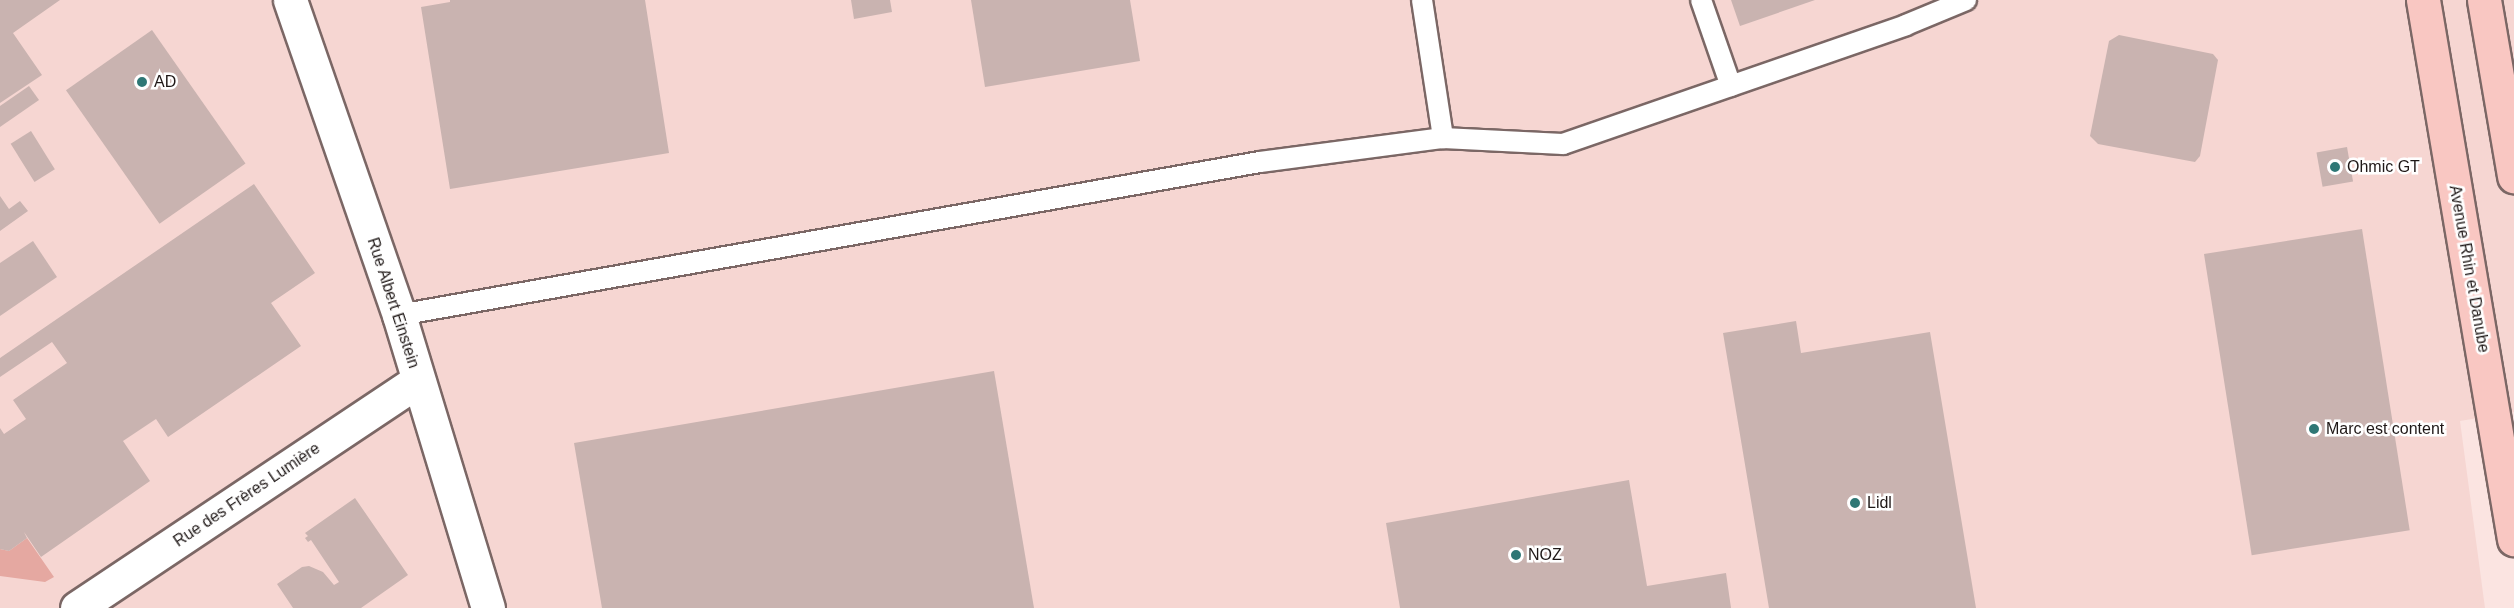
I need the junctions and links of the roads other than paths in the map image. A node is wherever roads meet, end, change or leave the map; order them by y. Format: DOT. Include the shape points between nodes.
graph roads {
  1 [pos="290,0"];
  2 [pos="1422,0"];
  3 [pos="1701,0"];
  4 [pos="1966,0"];
  5 [pos="2423,0"];
  6 [pos="2484,0"];
  7 [pos="1731,86"];
  8 [pos="1443,138"];
  9 [pos="2514,176"];
  10 [pos="399,315"];
  11 [pos="417,381"];
  12 [pos="2514,539"];
  13 [pos="77,608"];
  14 [pos="488,608"];
  1 -- 10 [label="street, Rue Albert Einstein"];
  2 -- 8 [label="lane"];
  3 -- 7 [label="lane"];
  4 -- 7 [label="lane"];
  5 -- 12 [label="main road, Avenue Rhin et Danube"];
  6 -- 9 [label="main road"];
  7 -- 8 [label="lane" via="1563,144"];
  8 -- 10 [label="lane" via="1248,164"];
  10 -- 11 [label="street, Rue Albert Einstein"];
  11 -- 13 [label="street, Rue des Frères Lumière"];
  11 -- 14 [label="street, Rue Albert Einstein"];
}
